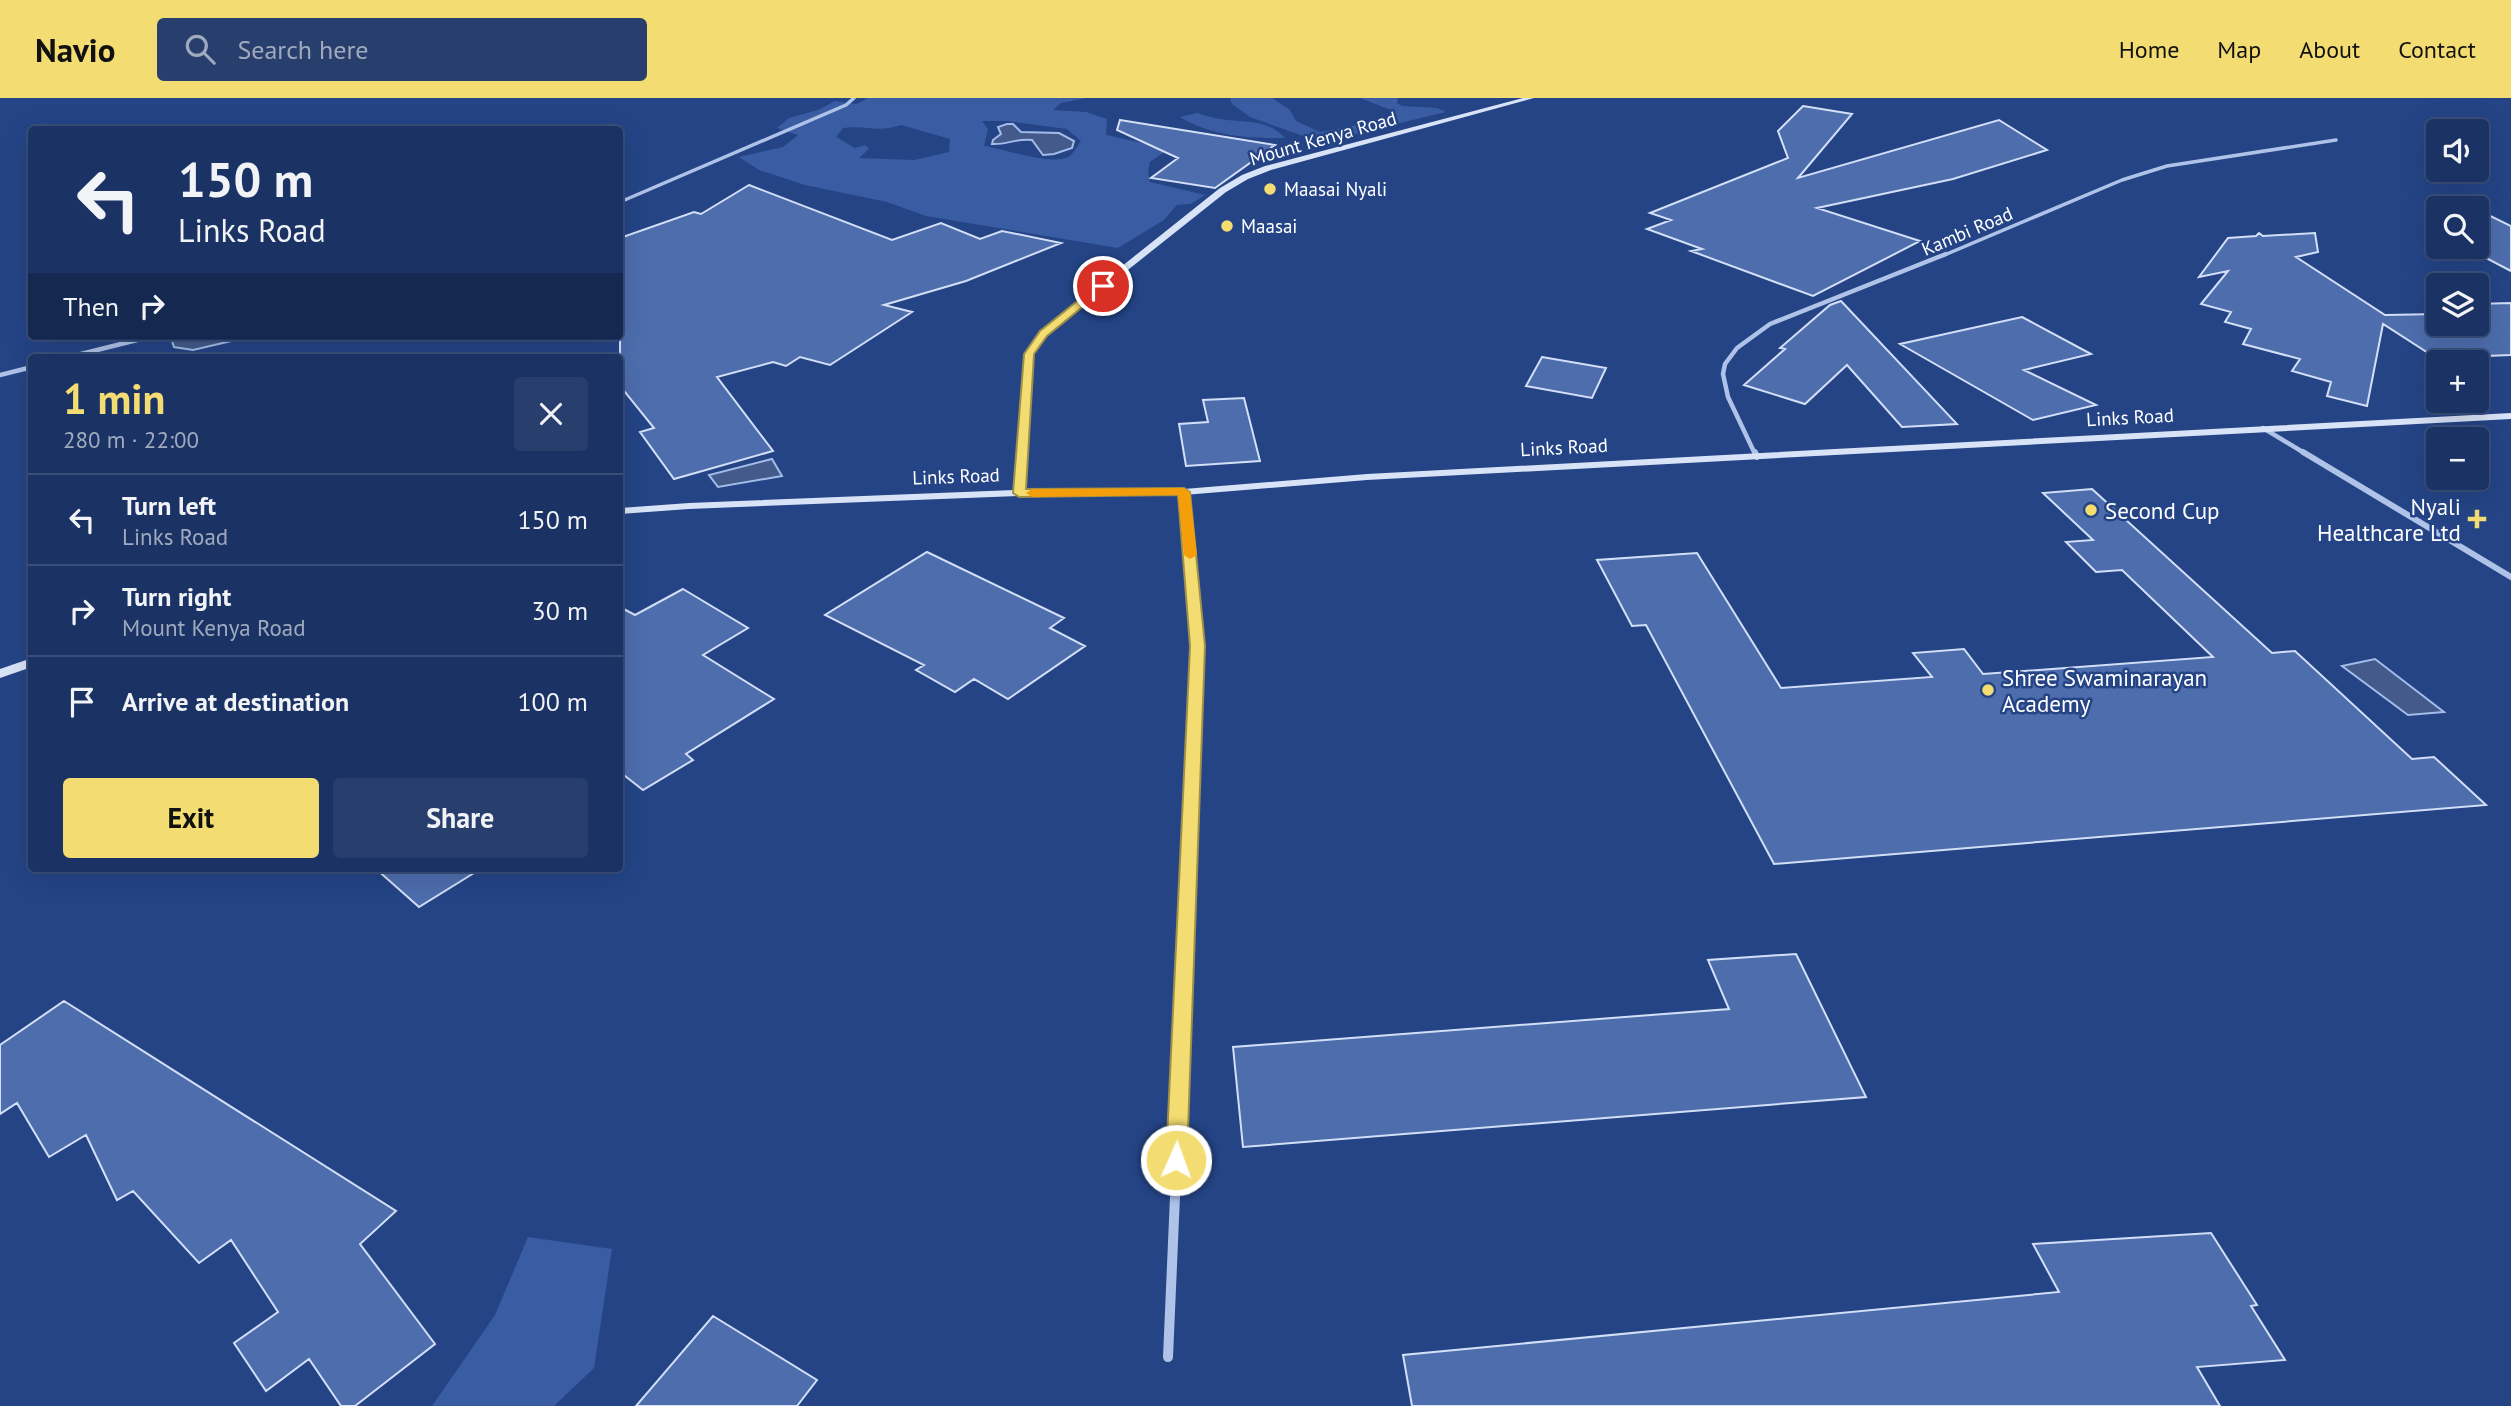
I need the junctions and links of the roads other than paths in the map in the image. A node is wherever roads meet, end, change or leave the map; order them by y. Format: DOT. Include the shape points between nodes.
graph roads {
  1 [pos="854,98"];
  2 [pos="1531,98"];
  3 [pos="2336,140"];
  4 [pos="623,201"];
  5 [pos="137,340"];
  6 [pos="81,354"];
  7 [pos="28,368"];
  8 [pos="0,375"];
  9 [pos="2511,416"];
  10 [pos="2263,428"];
  11 [pos="1757,457"];
  12 [pos="1184,492"];
  13 [pos="1019,493"];
  14 [pos="623,511"];
  15 [pos="2511,577"];
  16 [pos="28,664"];
  17 [pos="0,674"];
  18 [pos="1168,1357"];
  1 -- 4 [label="street"];
  2 -- 13 [label="main road, Mount Kenya Road" via="1268,167 1223,190 1036,342 1029,354"];
  3 -- 11 [label="street, Kambi Road" via="2167,166 2122,180 1770,324 1737,348 1723,374 1728,397"];
  5 -- 6 [label="street"];
  7 -- 8 [label="street"];
  9 -- 10 [label="main road, Links Road"];
  10 -- 11 [label="main road, Links Road"];
  10 -- 15 [label="street"];
  11 -- 12 [label="main road, Links Road" via="1367,477"];
  12 -- 13 [label="main road, Links Road"];
  12 -- 18 [label="street" via="1198,646"];
  13 -- 14 [label="main road, Links Road"];
  16 -- 17 [label="main road"];
}
